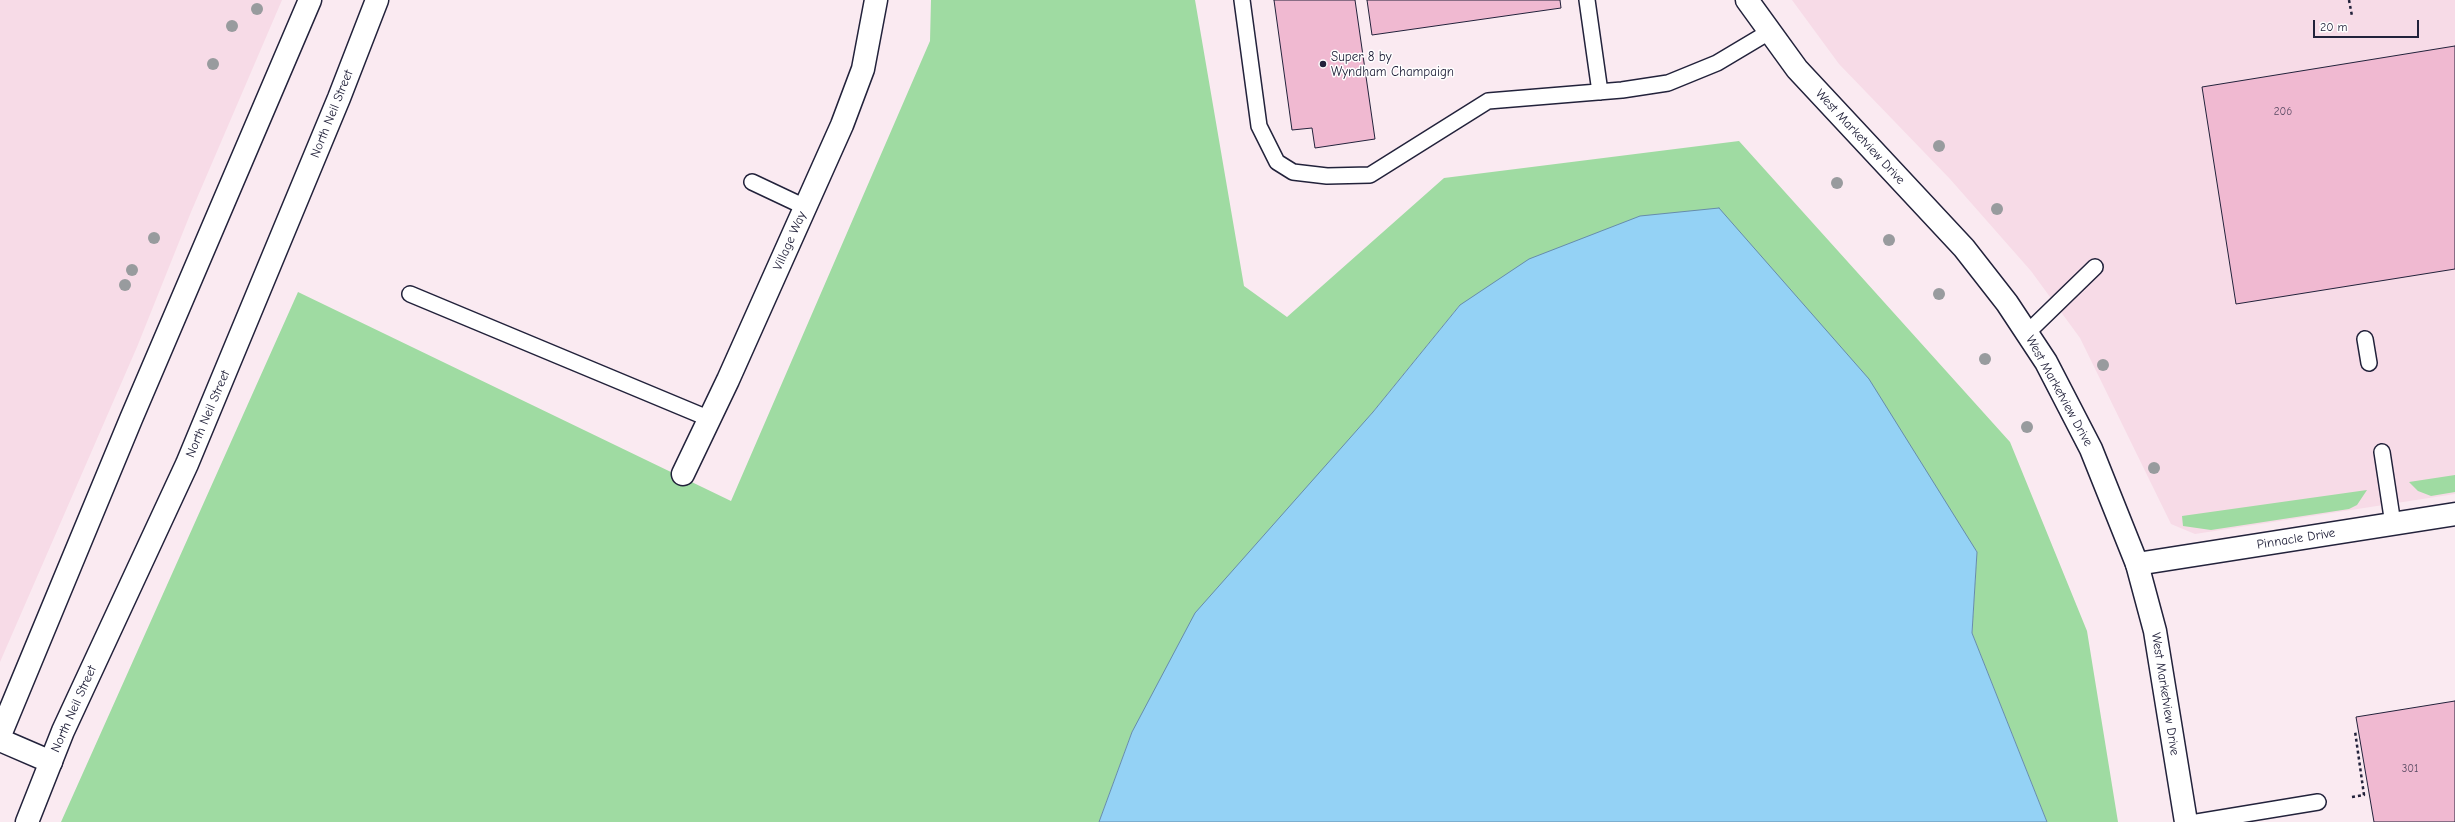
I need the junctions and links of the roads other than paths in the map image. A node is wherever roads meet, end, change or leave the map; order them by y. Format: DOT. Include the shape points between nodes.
graph roads {
  1 [pos="310,0"];
  2 [pos="377,0"];
  3 [pos="876,0"];
  4 [pos="1242,0"];
  5 [pos="1588,0"];
  6 [pos="1747,0"];
  7 [pos="1769,32"];
  8 [pos="1600,92"];
  9 [pos="752,182"];
  10 [pos="805,207"];
  11 [pos="2095,267"];
  12 [pos="410,294"];
  13 [pos="2027,333"];
  14 [pos="2365,339"];
  15 [pos="2369,363"];
  16 [pos="710,419"];
  17 [pos="2382,452"];
  18 [pos="683,474"];
  19 [pos="2455,514"];
  20 [pos="2393,524"];
  21 [pos="2137,564"];
  22 [pos="0,735"];
  23 [pos="0,740"];
  24 [pos="51,762"];
  25 [pos="2318,802"];
  26 [pos="27,822"];
  27 [pos="2186,822"];
  28 [pos="2197,822"];
  1 -- 22 [label="main road"];
  2 -- 24 [label="main road, North Neil Street" via="187,464"];
  3 -- 10 [label="main road, Village Way" via="863,69 842,125"];
  4 -- 8 [label="lane" via="1259,126 1277,162 1293,172 1327,176 1370,174 1488,100"];
  5 -- 8 [label="lane"];
  6 -- 7 [label="main road, West Marketview Drive"];
  7 -- 8 [label="lane" via="1716,63 1668,82"];
  7 -- 13 [label="main road, West Marketview Drive" via="1797,70 1964,248"];
  9 -- 10 [label="lane"];
  10 -- 16 [label="main road, Village Way"];
  11 -- 13 [label="lane"];
  12 -- 16 [label="lane"];
  13 -- 21 [label="main road, West Marketview Drive" via="2046,362 2091,449"];
  14 -- 15 [label="lane"];
  16 -- 18 [label="main road, Village Way"];
  17 -- 20 [label="lane"];
  19 -- 20 [label="main road, Pinnacle Drive"];
  20 -- 21 [label="main road, Pinnacle Drive"];
  21 -- 27 [label="main road, West Marketview Drive" via="2155,631"];
  23 -- 24 [label="main road"];
  24 -- 26 [label="main road, North Neil Street"];
  25 -- 28 [label="lane"];
}
